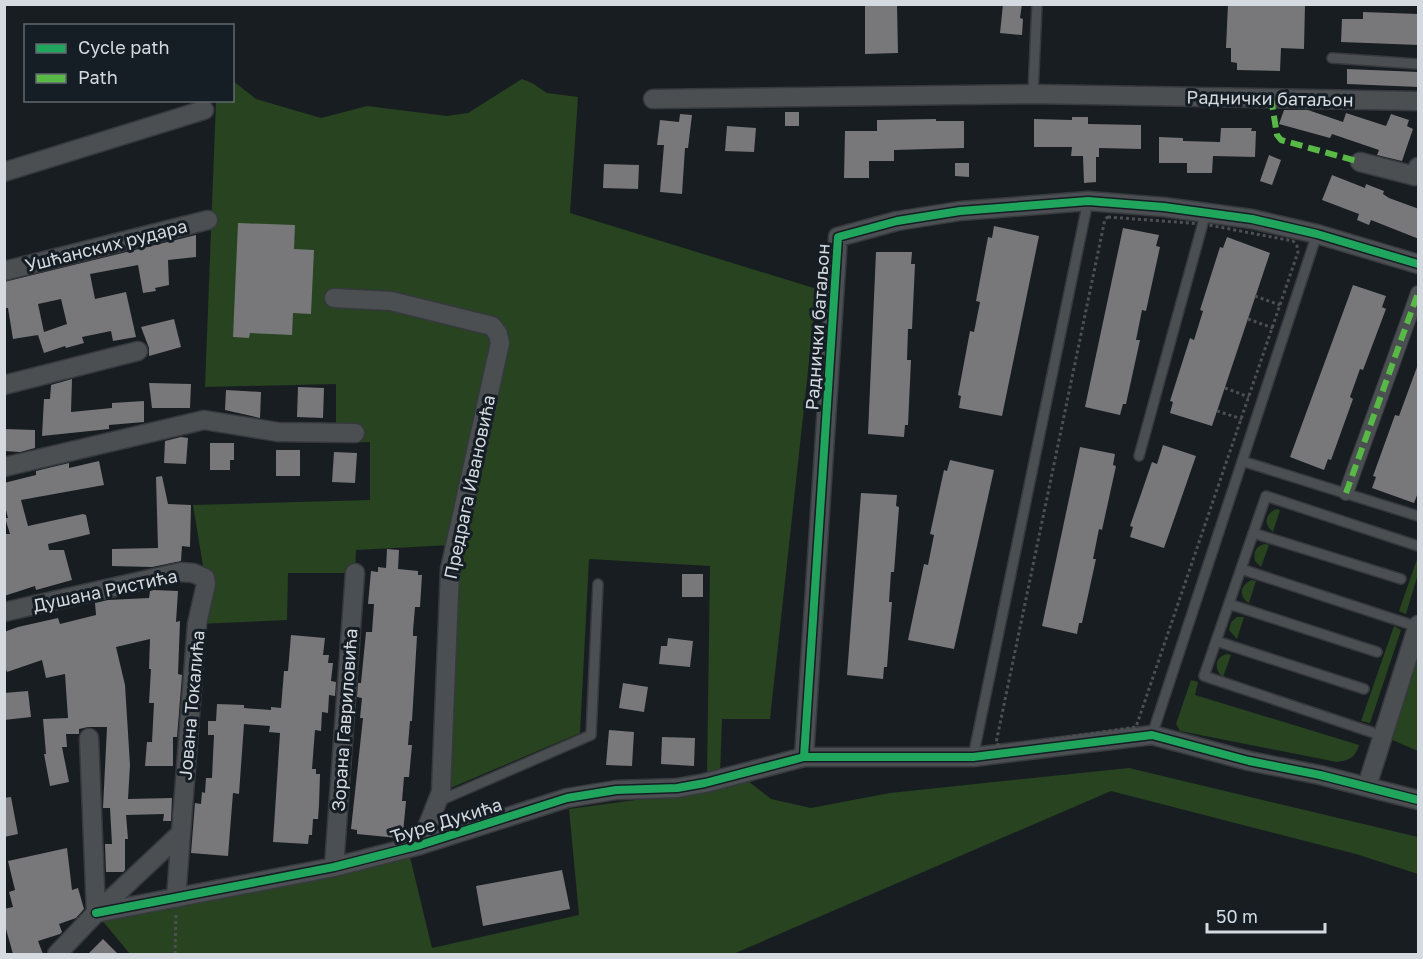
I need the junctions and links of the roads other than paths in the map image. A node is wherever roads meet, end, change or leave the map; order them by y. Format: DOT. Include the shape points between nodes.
graph roads {
  1 [pos="1037,4"];
  2 [pos="1332,58"];
  3 [pos="1419,64"];
  4 [pos="1033,94"];
  5 [pos="653,99"];
  6 [pos="1419,101"];
  7 [pos="204,110"];
  8 [pos="1360,162"];
  9 [pos="1419,167"];
  10 [pos="4,172"];
  11 [pos="1088,201"];
  12 [pos="1204,218"];
  13 [pos="208,220"];
  14 [pos="1317,234"];
  15 [pos="1419,264"];
  16 [pos="4,271"];
  17 [pos="1419,292"];
  18 [pos="333,298"];
  19 [pos="138,351"];
  20 [pos="4,385"];
  21 [pos="355,433"];
  22 [pos="1139,456"];
  23 [pos="1242,461"];
  24 [pos="4,467"];
  25 [pos="1346,493"];
  26 [pos="1419,516"];
  27 [pos="1253,533"];
  28 [pos="1419,546"];
  29 [pos="1241,568"];
  30 [pos="355,573"];
  31 [pos="205,578"];
  32 [pos="1401,579"];
  33 [pos="598,584"];
  34 [pos="1229,604"];
  35 [pos="4,612"];
  36 [pos="1418,626"];
  37 [pos="1216,641"];
  38 [pos="1377,652"];
  39 [pos="1364,689"];
  40 [pos="1152,735"];
  41 [pos="1383,735"];
  42 [pos="89,738"];
  43 [pos="804,757"];
  44 [pos="973,757"];
  45 [pos="1367,786"];
  46 [pos="1419,800"];
  47 [pos="437,802"];
  48 [pos="181,833"];
  49 [pos="420,845"];
  50 [pos="333,867"];
  51 [pos="176,898"];
  52 [pos="96,914"];
  53 [pos="57,954"];
  1 -- 4 [label="lane"];
  2 -- 3 [label="lane"];
  4 -- 5 [label="street, Раднички батаљон"];
  4 -- 6 [label="street, Раднички батаљон"];
  7 -- 10 [label="street"];
  8 -- 9 [label="street" via="1415,176"];
  11 -- 12 [label="street, Раднички батаљон" via="1164,207"];
  11 -- 43 [label="street, Раднички батаљон" via="960,211 897,221 838,237"];
  11 -- 44 [label="lane"];
  12 -- 14 [label="street, Раднички батаљон" via="1252,219"];
  12 -- 22 [label="lane"];
  13 -- 16 [label="street, Ушћанских рудара"];
  14 -- 15 [label="street, Раднички батаљон"];
  14 -- 23 [label="lane"];
  17 -- 25 [label="street"];
  18 -- 47 [label="street, Предрага Ивановића" via="391,301 492,326 500,343 450,569 441,792"];
  19 -- 20 [label="street"];
  21 -- 24 [label="street" via="278,432 204,420"];
  23 -- 25 [label="lane"];
  23 -- 40 [label="lane"];
  25 -- 26 [label="lane"];
  27 -- 28 [label="lane" via="1266,496"];
  27 -- 29 [label="lane"];
  27 -- 32 [label="lane"];
  29 -- 34 [label="lane"];
  29 -- 36 [label="lane"];
  30 -- 50 [label="street, Зорана Гавриловића"];
  31 -- 35 [label="street, Душана Ристића" via="181,572"];
  31 -- 48 [label="street, Јована Токалића" via="197,624"];
  33 -- 47 [label="lane" via="591,735"];
  34 -- 37 [label="lane"];
  34 -- 38 [label="lane"];
  36 -- 41 [label="street"];
  37 -- 39 [label="lane"];
  37 -- 41 [label="lane" via="1204,676"];
  40 -- 44 [label="street, Ђуре Дукића"];
  40 -- 45 [label="street"];
  41 -- 45 [label="street"];
  42 -- 52 [label="street"];
  43 -- 44 [label="street, Ђуре Дукића"];
  43 -- 49 [label="street, Ђуре Дукића" via="677,788 616,790 567,798"];
  45 -- 46 [label="street"];
  47 -- 49 [label="street, Предрага Ивановића"];
  48 -- 51 [label="street, Јована Токалића"];
  48 -- 52 [label="street"];
  49 -- 50 [label="street, Ђуре Дукића"];
  50 -- 51 [label="street, Ђуре Дукића"];
  51 -- 52 [label="street, Ђуре Дукића"];
  52 -- 53 [label="street"];
}
